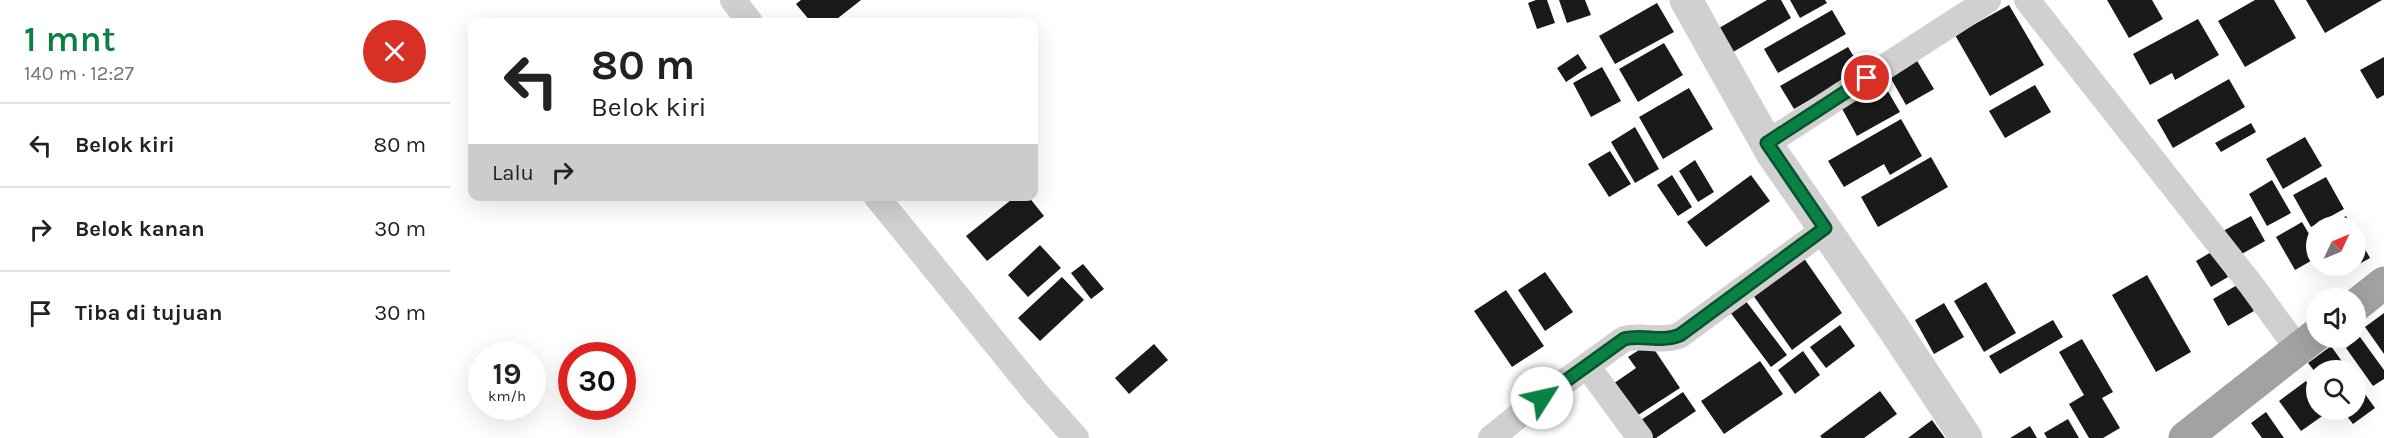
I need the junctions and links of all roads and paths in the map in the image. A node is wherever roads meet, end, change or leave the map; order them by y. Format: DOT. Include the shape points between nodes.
graph roads {
  1 [pos="733,0"];
  2 [pos="1686,0"];
  3 [pos="1988,0"];
  4 [pos="2027,0"];
  5 [pos="747,18"];
  6 [pos="1767,143"];
  7 [pos="880,201"];
  8 [pos="1825,228"];
  9 [pos="2384,284"];
  10 [pos="2366,298"];
  11 [pos="2306,341"];
  12 [pos="2306,343"];
  13 [pos="1587,366"];
  14 [pos="1076,438"];
  15 [pos="1491,438"];
  16 [pos="1640,438"];
  17 [pos="1966,438"];
  18 [pos="2185,438"];
  1 -- 5 [label="street"];
  2 -- 6 [label="street"];
  3 -- 6 [label="street"];
  4 -- 11 [label="street" via="2252,286"];
  6 -- 8 [label="street"];
  7 -- 14 [label="street"];
  8 -- 13 [label="street" via="1680,335 1672,339 1624,339"];
  8 -- 17 [label="street"];
  9 -- 10 [label="highway"];
  12 -- 18 [label="highway"];
  13 -- 15 [label="street"];
  13 -- 16 [label="street"];
}
